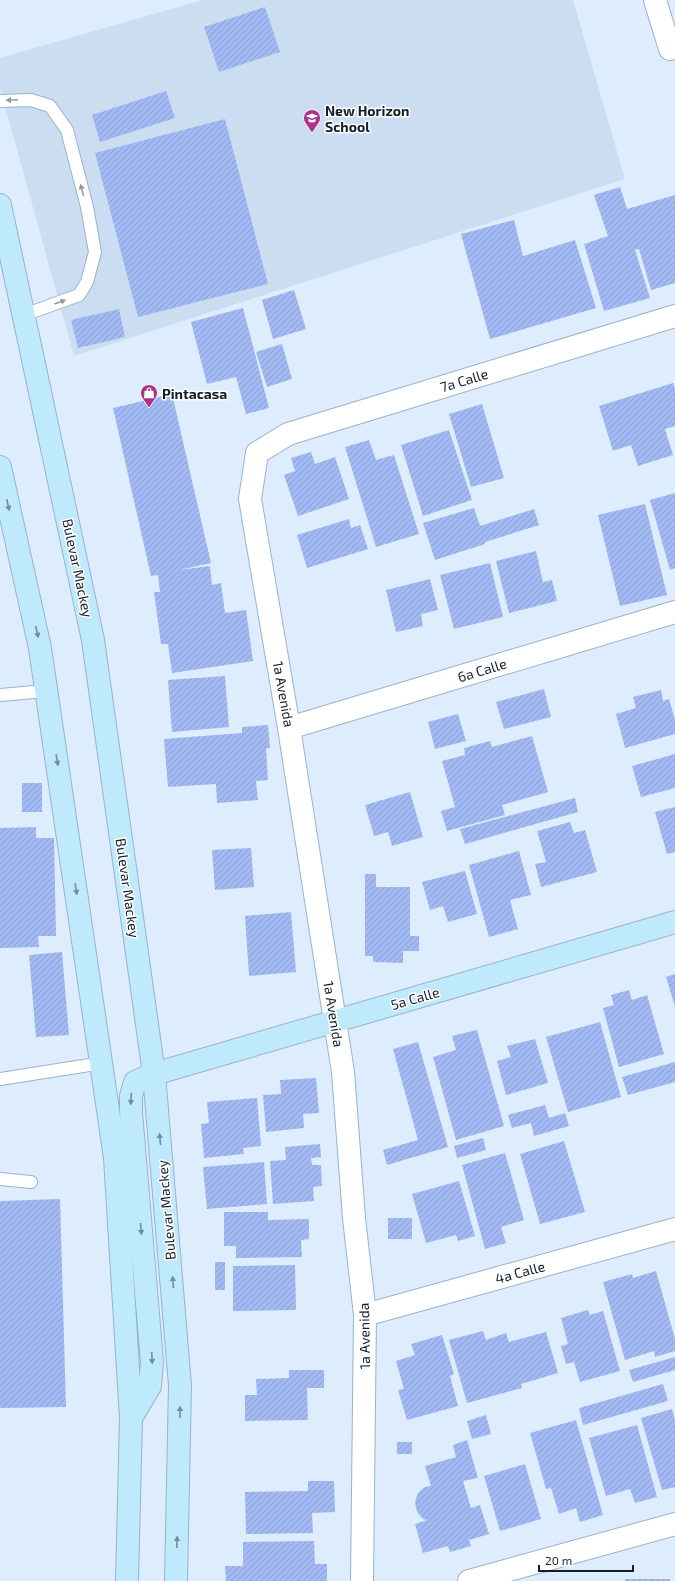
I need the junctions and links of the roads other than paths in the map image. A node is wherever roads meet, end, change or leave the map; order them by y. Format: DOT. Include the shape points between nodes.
graph roads {
  1 [pos="655,0"];
  2 [pos="670,49"];
  3 [pos="0,100"];
  4 [pos="0,205"];
  5 [pos="24,315"];
  6 [pos="675,316"];
  7 [pos="257,453"];
  8 [pos="0,467"];
  9 [pos="675,612"];
  10 [pos="46,691"];
  11 [pos="0,696"];
  12 [pos="289,728"];
  13 [pos="675,922"];
  14 [pos="336,1021"];
  15 [pos="102,1064"];
  16 [pos="154,1074"];
  17 [pos="0,1079"];
  18 [pos="0,1179"];
  19 [pos="31,1182"];
  20 [pos="675,1229"];
  21 [pos="365,1315"];
  22 [pos="131,1418"];
  23 [pos="675,1524"];
  24 [pos="126,1581"];
  25 [pos="176,1581"];
  26 [pos="362,1581"];
  27 [pos="469,1581"];
  1 -- 2 [label="street"];
  5 -- 3 [label="lane, one-way" via="79,295 87,282 95,252 87,207 67,130 50,106 31,100"];
  4 -- 5 [label="main road, Bulevar Mackey"];
  5 -- 16 [label="main road, Bulevar Mackey" via="93,640"];
  6 -- 7 [label="street, 7a Calle" via="288,434"];
  7 -- 12 [label="street, 1a Avenida" via="250,499"];
  8 -- 10 [label="main road, one-way" via="40,648"];
  9 -- 12 [label="street, 6a Calle"];
  10 -- 11 [label="lane"];
  10 -- 15 [label="main road, one-way"];
  12 -- 14 [label="street, 1a Avenida"];
  13 -- 14 [label="main road, 5a Calle"];
  14 -- 16 [label="main road, 5a Calle"];
  14 -- 21 [label="street, 1a Avenida"];
  15 -- 17 [label="lane"];
  15 -- 22 [label="main road" via="115,1158"];
  16 -- 22 [label="main road, 5a Calle, one-way" via="135,1082 130,1096 152,1362 150,1386"];
  25 -- 16 [label="main road, Bulevar Mackey, one-way" via="180,1385"];
  18 -- 19 [label="lane"];
  20 -- 21 [label="street, 4a Calle"];
  21 -- 26 [label="street, 1a Avenida"];
  22 -- 24 [label="main road"];
  23 -- 27 [label="street"];
}
